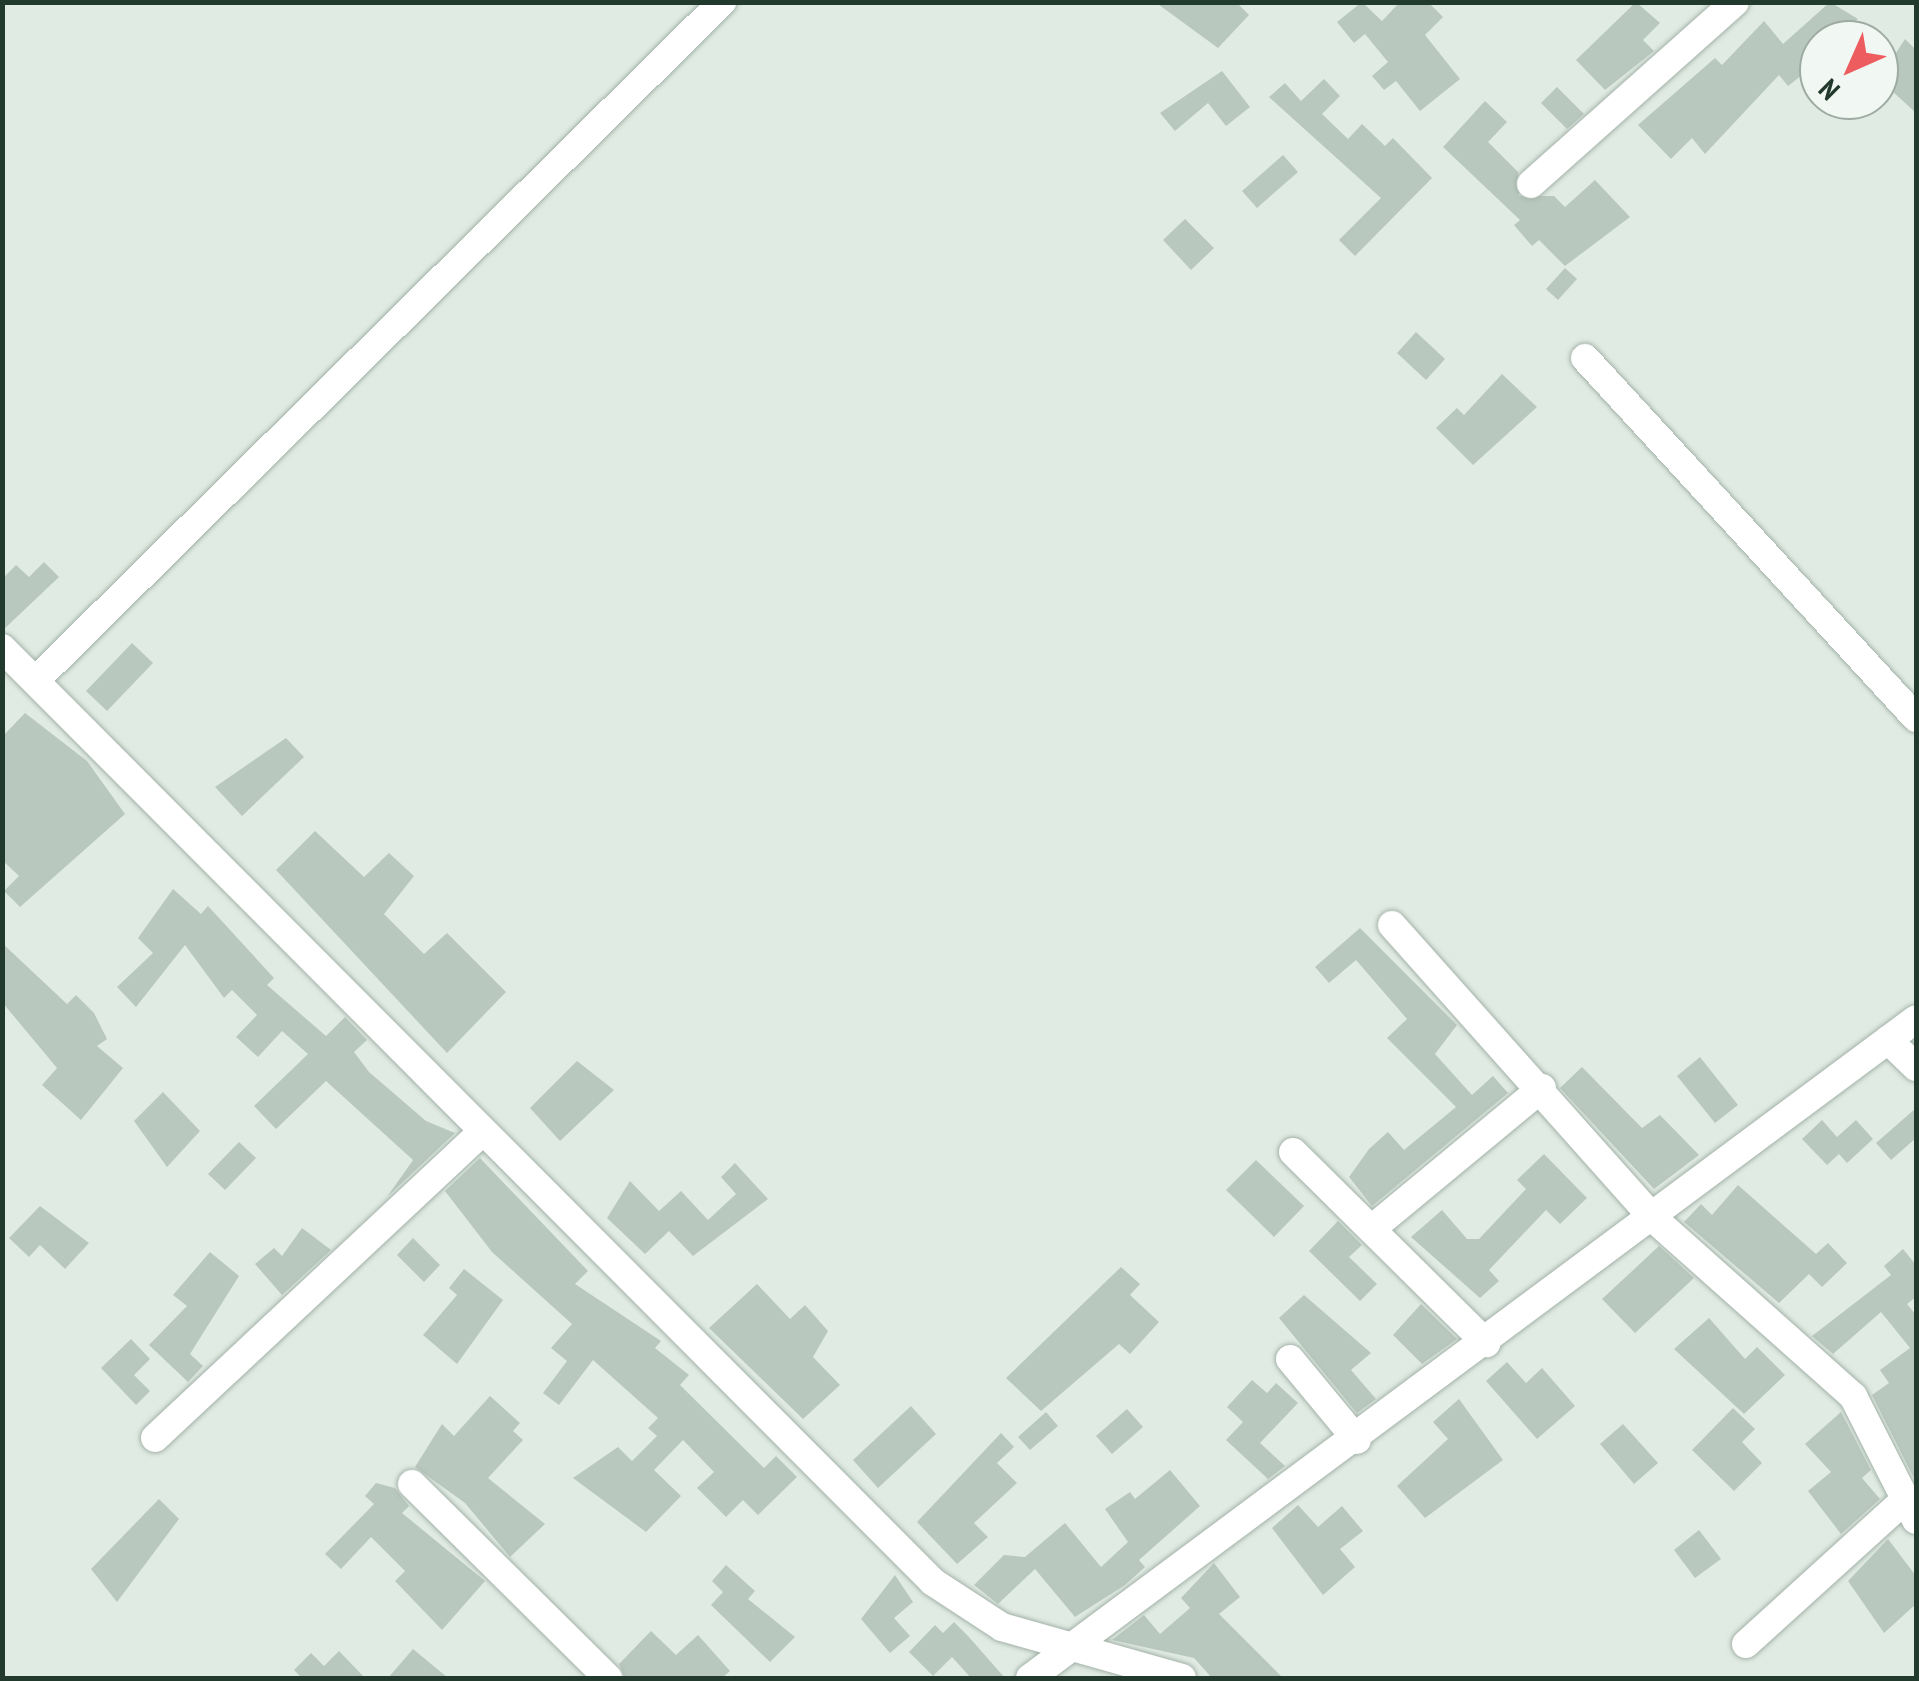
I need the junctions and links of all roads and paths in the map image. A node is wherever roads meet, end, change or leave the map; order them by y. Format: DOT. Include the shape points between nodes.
graph roads {
  1 [pos="722,2"];
  2 [pos="1735,2"];
  3 [pos="1531,184"];
  4 [pos="1585,358"];
  5 [pos="2,648"];
  6 [pos="36,680"];
  7 [pos="1916,718"];
  8 [pos="1392,925"];
  9 [pos="1916,1019"];
  10 [pos="1888,1040"];
  11 [pos="1916,1066"];
  12 [pos="1542,1088"];
  13 [pos="481,1133"];
  14 [pos="1293,1152"];
  15 [pos="1654,1218"];
  16 [pos="1374,1228"];
  17 [pos="1486,1343"];
  18 [pos="1290,1360"];
  19 [pos="154,1438"];
  20 [pos="1357,1440"];
  21 [pos="412,1484"];
  22 [pos="1912,1509"];
  23 [pos="1746,1644"];
  24 [pos="1063,1647"];
  25 [pos="608,1678"];
  26 [pos="1030,1678"];
  27 [pos="1182,1678"];
  1 -- 6 [label="street"];
  2 -- 3 [label="street"];
  4 -- 7 [label="street"];
  5 -- 6 [label="street"];
  6 -- 13 [label="street"];
  8 -- 12 [label="street"];
  9 -- 10 [label="street"];
  10 -- 11 [label="street"];
  10 -- 15 [label="street"];
  12 -- 15 [label="street"];
  12 -- 16 [label="street"];
  13 -- 19 [label="street"];
  13 -- 24 [label="street" via="933,1582 1002,1627"];
  14 -- 16 [label="street"];
  15 -- 17 [label="street"];
  15 -- 22 [label="street" via="1853,1396"];
  16 -- 17 [label="street"];
  17 -- 20 [label="street"];
  18 -- 20 [label="street"];
  20 -- 24 [label="street"];
  21 -- 25 [label="street"];
  22 -- 23 [label="street"];
  24 -- 26 [label="street"];
  24 -- 27 [label="street"];
}
